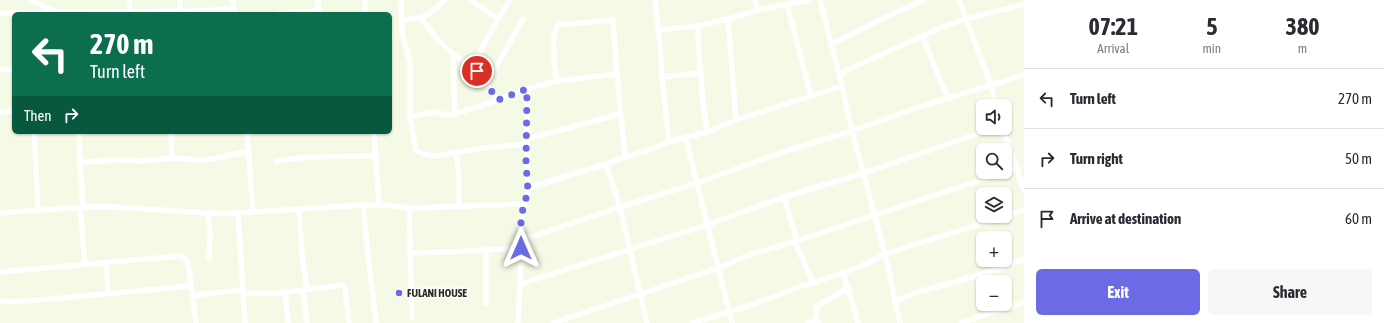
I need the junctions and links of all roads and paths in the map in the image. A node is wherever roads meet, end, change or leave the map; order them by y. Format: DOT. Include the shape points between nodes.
graph roads {
  1 [pos="30,0"];
  2 [pos="130,0"];
  3 [pos="180,0"];
  4 [pos="233,0"];
  5 [pos="318,0"];
  6 [pos="365,0"];
  7 [pos="401,0"];
  8 [pos="445,0"];
  9 [pos="471,0"];
  10 [pos="510,0"];
  11 [pos="655,0"];
  12 [pos="755,0"];
  13 [pos="809,0"];
  14 [pos="820,0"];
  15 [pos="924,0"];
  16 [pos="959,0"];
  17 [pos="787,4"];
  18 [pos="1024,4"];
  19 [pos="758,10"];
  20 [pos="180,11"];
  21 [pos="55,12"];
  22 [pos="130,12"];
  23 [pos="159,12"];
  24 [pos="234,12"];
  25 [pos="319,12"];
  26 [pos="365,12"];
  27 [pos="0,13"];
  28 [pos="12,13"];
  29 [pos="421,18"];
  30 [pos="498,19"];
  31 [pos="522,19"];
  32 [pos="728,19"];
  33 [pos="402,20"];
  34 [pos="966,20"];
  35 [pos="697,26"];
  36 [pos="658,30"];
  37 [pos="922,36"];
  38 [pos="832,44"];
  39 [pos="454,54"];
  40 [pos="472,66"];
  41 [pos="12,69"];
  42 [pos="0,70"];
  43 [pos="701,73"];
  44 [pos="617,74"];
  45 [pos="840,75"];
  46 [pos="1024,75"];
  47 [pos="662,77"];
  48 [pos="557,81"];
  49 [pos="486,85"];
  50 [pos="991,85"];
  51 [pos="842,86"];
  52 [pos="527,89"];
  53 [pos="811,96"];
  54 [pos="948,99"];
  55 [pos="994,99"];
  56 [pos="498,100"];
  57 [pos="12,111"];
  58 [pos="0,112"];
  59 [pos="455,114"];
  60 [pos="620,114"];
  61 [pos="410,117"];
  62 [pos="736,120"];
  63 [pos="852,131"];
  64 [pos="707,132"];
  65 [pos="34,134"];
  66 [pos="80,134"];
  67 [pos="171,134"];
  68 [pos="247,134"];
  69 [pos="374,134"];
  70 [pos="976,134"];
  71 [pos="1004,135"];
  72 [pos="686,138"];
  73 [pos="527,141"];
  74 [pos="669,142"];
  75 [pos="248,151"];
  76 [pos="456,152"];
  77 [pos="376,156"];
  78 [pos="625,156"];
  79 [pos="172,158"];
  80 [pos="276,161"];
  81 [pos="80,162"];
  82 [pos="606,164"];
  83 [pos="1016,168"];
  84 [pos="864,173"];
  85 [pos="1022,179"];
  86 [pos="697,183"];
  87 [pos="528,188"];
  88 [pos="1024,190"];
  89 [pos="784,198"];
  90 [pos="524,204"];
  91 [pos="363,205"];
  92 [pos="379,205"];
  93 [pos="81,207"];
  94 [pos="460,207"];
  95 [pos="620,207"];
  96 [pos="409,208"];
  97 [pos="299,209"];
  98 [pos="38,210"];
  99 [pos="1024,210"];
  100 [pos="253,212"];
  101 [pos="0,213"];
  102 [pos="208,213"];
  103 [pos="238,213"];
  104 [pos="875,214"];
  105 [pos="707,225"];
  106 [pos="522,240"];
  107 [pos="796,241"];
  108 [pos="521,248"];
  109 [pos="486,250"];
  110 [pos="631,250"];
  111 [pos="409,252"];
  112 [pos="885,254"];
  113 [pos="209,258"];
  114 [pos="1024,259"];
  115 [pos="106,263"];
  116 [pos="85,264"];
  117 [pos="718,268"];
  118 [pos="0,272"];
  119 [pos="843,272"];
  120 [pos="813,283"];
  121 [pos="520,284"];
  122 [pos="190,286"];
  123 [pos="848,288"];
  124 [pos="305,290"];
  125 [pos="244,292"];
  126 [pos="108,293"];
  127 [pos="285,293"];
  128 [pos="641,294"];
  129 [pos="192,295"];
  130 [pos="0,301"];
  131 [pos="895,301"];
  132 [pos="1024,302"];
  133 [pos="486,303"];
  134 [pos="729,312"];
  135 [pos="412,318"];
  136 [pos="817,322"];
  137 [pos="196,323"];
  138 [pos="245,323"];
  139 [pos="288,323"];
  140 [pos="307,323"];
  141 [pos="349,323"];
  142 [pos="376,323"];
  143 [pos="518,323"];
  144 [pos="553,323"];
  145 [pos="647,323"];
  146 [pos="692,323"];
  147 [pos="732,323"];
  148 [pos="808,323"];
  149 [pos="858,323"];
  150 [pos="900,323"];
  151 [pos="960,323"];
  1 -- 21 [label="street"];
  2 -- 22 [label="street"];
  3 -- 20 [label="street"];
  4 -- 24 [label="street"];
  5 -- 25 [label="street"];
  6 -- 26 [label="street"];
  7 -- 33 [label="street"];
  8 -- 29 [label="street"];
  9 -- 30 [label="street"];
  10 -- 30 [label="street"];
  11 -- 36 [label="street"];
  12 -- 19 [label="street"];
  13 -- 17 [label="street"];
  14 -- 38 [label="street"];
  15 -- 38 [label="street"];
  16 -- 34 [label="street"];
  17 -- 19 [label="street"];
  17 -- 53 [label="street"];
  18 -- 34 [label="street"];
  19 -- 32 [label="street"];
  20 -- 23 [label="street"];
  20 -- 24 [label="street"];
  22 -- 23 [label="street"];
  27 -- 28 [label="street"];
  29 -- 33 [label="street"];
  29 -- 39 [label="street" via="431,32"];
  30 -- 40 [label="street"];
  31 -- 49 [label="street"];
  32 -- 35 [label="street"];
  32 -- 62 [label="street"];
  33 -- 61 [label="street" via="402,32 410,64"];
  34 -- 37 [label="street"];
  34 -- 50 [label="street"];
  35 -- 36 [label="street"];
  35 -- 43 [label="street"];
  36 -- 47 [label="street"];
  37 -- 45 [label="street"];
  37 -- 54 [label="street"];
  38 -- 45 [label="street"];
  39 -- 40 [label="street"];
  39 -- 59 [label="street"];
  40 -- 49 [label="street"];
  41 -- 42 [label="street"];
  43 -- 47 [label="street"];
  43 -- 64 [label="street"];
  44 -- 48 [label="street"];
  44 -- 48 [label="street" via="613,20 558,25 554,32"];
  44 -- 60 [label="street"];
  45 -- 51 [label="street"];
  46 -- 50 [label="street"];
  47 -- 74 [label="street"];
  48 -- 52 [label="street"];
  49 -- 56 [label="street"];
  50 -- 54 [label="street"];
  50 -- 55 [label="street"];
  51 -- 53 [label="street"];
  51 -- 63 [label="street"];
  52 -- 56 [label="street"];
  52 -- 73 [label="street"];
  53 -- 62 [label="street"];
  54 -- 63 [label="street"];
  56 -- 59 [label="street"];
  57 -- 58 [label="street"];
  59 -- 61 [label="street" via="432,112"];
  60 -- 73 [label="street"];
  60 -- 78 [label="street"];
  61 -- 76 [label="street" via="416,151 432,156"];
  62 -- 64 [label="street"];
  63 -- 84 [label="street"];
  63 -- 86 [label="street" via="783,152"];
  64 -- 72 [label="street"];
  65 -- 98 [label="street"];
  66 -- 81 [label="street"];
  67 -- 79 [label="street"];
  68 -- 75 [label="street"];
  69 -- 77 [label="street"];
  70 -- 84 [label="street"];
  71 -- 83 [label="street"];
  72 -- 74 [label="street"];
  72 -- 86 [label="street"];
  73 -- 76 [label="street"];
  73 -- 87 [label="street"];
  74 -- 78 [label="street"];
  75 -- 79 [label="street" via="213,160"];
  75 -- 100 [label="street"];
  76 -- 94 [label="street"];
  77 -- 80 [label="street" via="308,157"];
  77 -- 92 [label="street"];
  78 -- 82 [label="street"];
  79 -- 81 [label="street"];
  81 -- 93 [label="street"];
  82 -- 87 [label="street"];
  82 -- 95 [label="street"];
  83 -- 85 [label="street"];
  83 -- 104 [label="street"];
  84 -- 89 [label="street"];
  84 -- 104 [label="street"];
  85 -- 88 [label="street"];
  86 -- 95 [label="street"];
  86 -- 105 [label="street"];
  87 -- 90 [label="street"];
  89 -- 105 [label="street"];
  89 -- 107 [label="street"];
  90 -- 94 [label="street"];
  90 -- 106 [label="street" via="521,218"];
  91 -- 92 [label="street"];
  91 -- 97 [label="street"];
  91 -- 142 [label="street"];
  92 -- 96 [label="street"];
  93 -- 98 [label="street"];
  93 -- 102 [label="street"];
  93 -- 116 [label="street"];
  94 -- 96 [label="street"];
  95 -- 106 [label="street"];
  95 -- 110 [label="street"];
  96 -- 111 [label="street"];
  97 -- 100 [label="street"];
  97 -- 124 [label="street"];
  98 -- 101 [label="street"];
  99 -- 112 [label="street"];
  100 -- 103 [label="street"];
  102 -- 103 [label="street"];
  102 -- 113 [label="street"];
  103 -- 125 [label="street"];
  104 -- 107 [label="street"];
  104 -- 112 [label="street"];
  105 -- 110 [label="street"];
  105 -- 117 [label="street"];
  106 -- 108 [label="street"];
  107 -- 117 [label="street" via="749,255"];
  107 -- 120 [label="street"];
  108 -- 109 [label="street"];
  108 -- 121 [label="street"];
  109 -- 111 [label="street"];
  109 -- 133 [label="street"];
  110 -- 121 [label="street"];
  110 -- 128 [label="street"];
  111 -- 135 [label="street"];
  112 -- 119 [label="street"];
  112 -- 131 [label="street"];
  114 -- 131 [label="street"];
  115 -- 116 [label="street"];
  115 -- 122 [label="street" via="180,256 188,263"];
  115 -- 126 [label="street"];
  116 -- 118 [label="street"];
  117 -- 128 [label="street"];
  117 -- 134 [label="street"];
  119 -- 120 [label="street"];
  119 -- 123 [label="street"];
  120 -- 134 [label="street"];
  121 -- 143 [label="street"];
  122 -- 126 [label="street"];
  122 -- 129 [label="street"];
  123 -- 136 [label="street" via="817,306"];
  123 -- 149 [label="street"];
  124 -- 127 [label="street"];
  124 -- 140 [label="street"];
  124 -- 141 [label="street" via="343,285"];
  125 -- 127 [label="street"];
  125 -- 129 [label="street"];
  125 -- 138 [label="street"];
  126 -- 130 [label="street" via="21,302"];
  127 -- 139 [label="street"];
  128 -- 144 [label="street"];
  128 -- 145 [label="street"];
  129 -- 137 [label="street"];
  131 -- 150 [label="street"];
  132 -- 151 [label="street"];
  134 -- 146 [label="street"];
  134 -- 147 [label="street"];
  136 -- 148 [label="street"];
}
